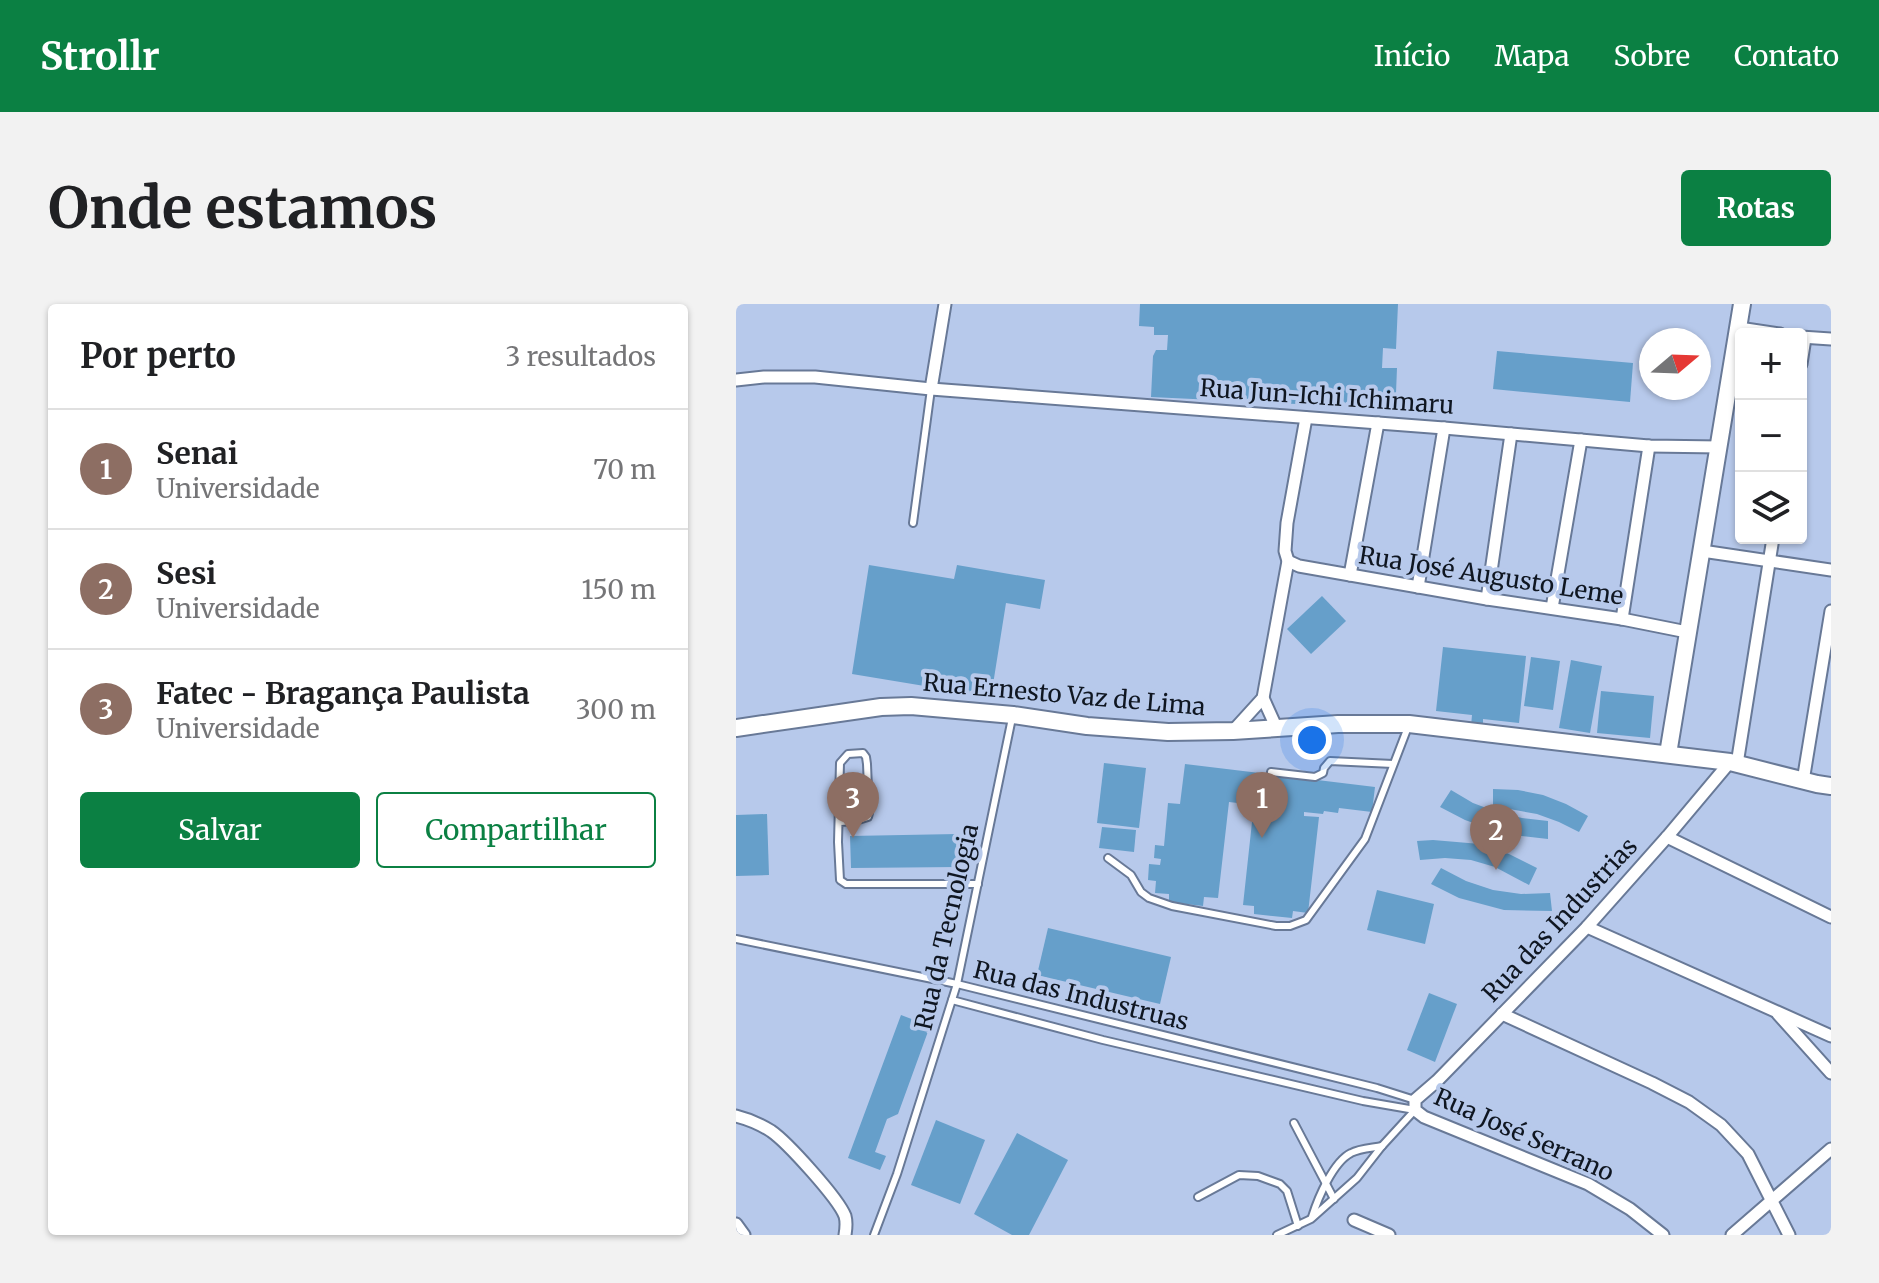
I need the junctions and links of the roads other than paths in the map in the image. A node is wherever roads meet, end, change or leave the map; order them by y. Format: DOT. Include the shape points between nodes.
graph roads {
  1 [pos="945,304"];
  2 [pos="1742,304"];
  3 [pos="1739,328"];
  4 [pos="1807,337"];
  5 [pos="1831,339"];
  6 [pos="1735,353"];
  7 [pos="736,380"];
  8 [pos="931,389"];
  9 [pos="1306,418"];
  10 [pos="1378,423"];
  11 [pos="1444,428"];
  12 [pos="1511,434"];
  13 [pos="1581,440"];
  14 [pos="1649,446"];
  15 [pos="1720,447"];
  16 [pos="913,523"];
  17 [pos="1772,544"];
  18 [pos="1702,551"];
  19 [pos="1769,560"];
  20 [pos="1288,561"];
  21 [pos="1831,570"];
  22 [pos="1350,575"];
  23 [pos="1418,587"];
  24 [pos="1487,599"];
  25 [pos="1552,608"];
  26 [pos="1831,611"];
  27 [pos="1622,619"];
  28 [pos="1687,632"];
  29 [pos="1263,698"];
  30 [pos="1013,715"];
  31 [pos="1409,724"];
  32 [pos="736,728"];
  33 [pos="1277,729"];
  34 [pos="1233,731"];
  35 [pos="1668,754"];
  36 [pos="1734,763"];
  37 [pos="1393,764"];
  38 [pos="1271,772"];
  39 [pos="1820,786"];
  40 [pos="840,822"];
  41 [pos="1667,837"];
  42 [pos="1108,858"];
  43 [pos="978,884"];
  44 [pos="1831,917"];
  45 [pos="1587,927"];
  46 [pos="736,939"];
  47 [pos="957,984"];
  48 [pos="952,1000"];
  49 [pos="1774,1011"];
  50 [pos="1502,1014"];
  51 [pos="1831,1036"];
  52 [pos="1831,1073"];
  53 [pos="1415,1105"];
  54 [pos="736,1116"];
  55 [pos="1294,1123"];
  56 [pos="1382,1146"];
  57 [pos="1831,1149"];
  58 [pos="1325,1183"];
  59 [pos="1198,1197"];
  60 [pos="1334,1199"];
  61 [pos="1772,1199"];
  62 [pos="1311,1219"];
  63 [pos="1354,1220"];
  64 [pos="736,1224"];
  65 [pos="1298,1226"];
  66 [pos="744,1235"];
  67 [pos="845,1235"];
  68 [pos="874,1235"];
  69 [pos="1277,1235"];
  70 [pos="1389,1235"];
  71 [pos="1663,1235"];
  72 [pos="1732,1235"];
  73 [pos="1789,1235"];
  1 -- 8 [label="street"];
  2 -- 3 [label="street"];
  4 -- 5 [label="street"];
  6 -- 15 [label="street"];
  7 -- 8 [label="street, Rua Jun-Ichi Ichimaru" via="815,377"];
  8 -- 9 [label="street, Rua Jun-Ichi Ichimaru"];
  8 -- 16 [label="lane"];
  9 -- 10 [label="street, Rua Jun-Ichi Ichimaru"];
  9 -- 20 [label="street" via="1287,523"];
  10 -- 11 [label="street, Rua Jun-Ichi Ichimaru"];
  10 -- 22 [label="street"];
  11 -- 12 [label="street, Rua Jun-Ichi Ichimaru"];
  11 -- 23 [label="street"];
  12 -- 13 [label="street, Rua Jun-Ichi Ichimaru"];
  12 -- 24 [label="street"];
  13 -- 14 [label="street, Rua Jun-Ichi Ichimaru"];
  13 -- 25 [label="street"];
  14 -- 15 [label="street, Rua Jun-Ichi Ichimaru"];
  14 -- 27 [label="street"];
  15 -- 18 [label="street"];
  17 -- 19 [label="street"];
  18 -- 19 [label="street"];
  18 -- 28 [label="street"];
  19 -- 21 [label="street"];
  19 -- 36 [label="street"];
  20 -- 22 [label="street, Rua José Augusto Leme"];
  20 -- 29 [label="street"];
  22 -- 23 [label="street, Rua José Augusto Leme"];
  23 -- 24 [label="street, Rua José Augusto Leme"];
  24 -- 25 [label="street, Rua José Augusto Leme"];
  25 -- 27 [label="street, Rua José Augusto Leme"];
  26 -- 39 [label="street"];
  27 -- 28 [label="street, Rua José Augusto Leme"];
  28 -- 35 [label="street"];
  29 -- 33 [label="street"];
  29 -- 34 [label="street"];
  30 -- 32 [label="street, Rua Ernesto Vaz de Lima" via="881,707"];
  30 -- 34 [label="street, Rua Ernesto Vaz de Lima" via="1128,730"];
  30 -- 43 [label="lane, Rua da Tecnologia"];
  31 -- 33 [label="street, Rua Ernesto Vaz de Lima"];
  31 -- 35 [label="street, Rua Ernesto Vaz de Lima"];
  31 -- 37 [label="lane"];
  33 -- 34 [label="street, Rua Ernesto Vaz de Lima"];
  35 -- 36 [label="street, Rua Ernesto Vaz de Lima"];
  36 -- 39 [label="street, Rua Ernesto Vaz de Lima"];
  36 -- 41 [label="street, Rua das Industrias"];
  37 -- 38 [label="lane" via="1330,761 1315,777"];
  37 -- 42 [label="lane" via="1365,839 1306,920 1290,926 1149,898"];
  40 -- 40 [label="lane" via="868,817 863,753 848,754 840,763"];
  40 -- 43 [label="lane" via="842,883"];
  41 -- 44 [label="street"];
  41 -- 45 [label="street, Rua das Industrias"];
  43 -- 47 [label="lane, Rua da Tecnologia"];
  45 -- 49 [label="street"];
  45 -- 50 [label="street, Rua das Industrias"];
  46 -- 47 [label="lane, Rua das Industruas"];
  47 -- 48 [label="lane, Rua da Tecnologia"];
  47 -- 53 [label="lane, Rua das Industruas" via="1377,1088"];
  48 -- 53 [label="lane" via="1363,1101"];
  48 -- 68 [label="lane, Rua da Tecnologia"];
  49 -- 51 [label="street"];
  49 -- 52 [label="street"];
  50 -- 53 [label="street, Rua das Industrias"];
  50 -- 61 [label="street" via="1689,1102 1748,1154"];
  53 -- 56 [label="lane"];
  53 -- 71 [label="street, Rua José Serrano" via="1424,1117 1588,1184"];
  54 -- 67 [label="street" via="783,1141 840,1208"];
  55 -- 58 [label="lane"];
  56 -- 58 [label="lane" via="1351,1153"];
  56 -- 60 [label="lane"];
  57 -- 61 [label="street"];
  58 -- 60 [label="lane"];
  58 -- 62 [label="lane"];
  59 -- 65 [label="lane" via="1239,1175 1258,1176 1287,1191"];
  60 -- 62 [label="lane"];
  61 -- 72 [label="street"];
  61 -- 73 [label="street"];
  62 -- 65 [label="lane"];
  63 -- 70 [label="street"];
  64 -- 66 [label="street"];
  65 -- 69 [label="lane"];
}
